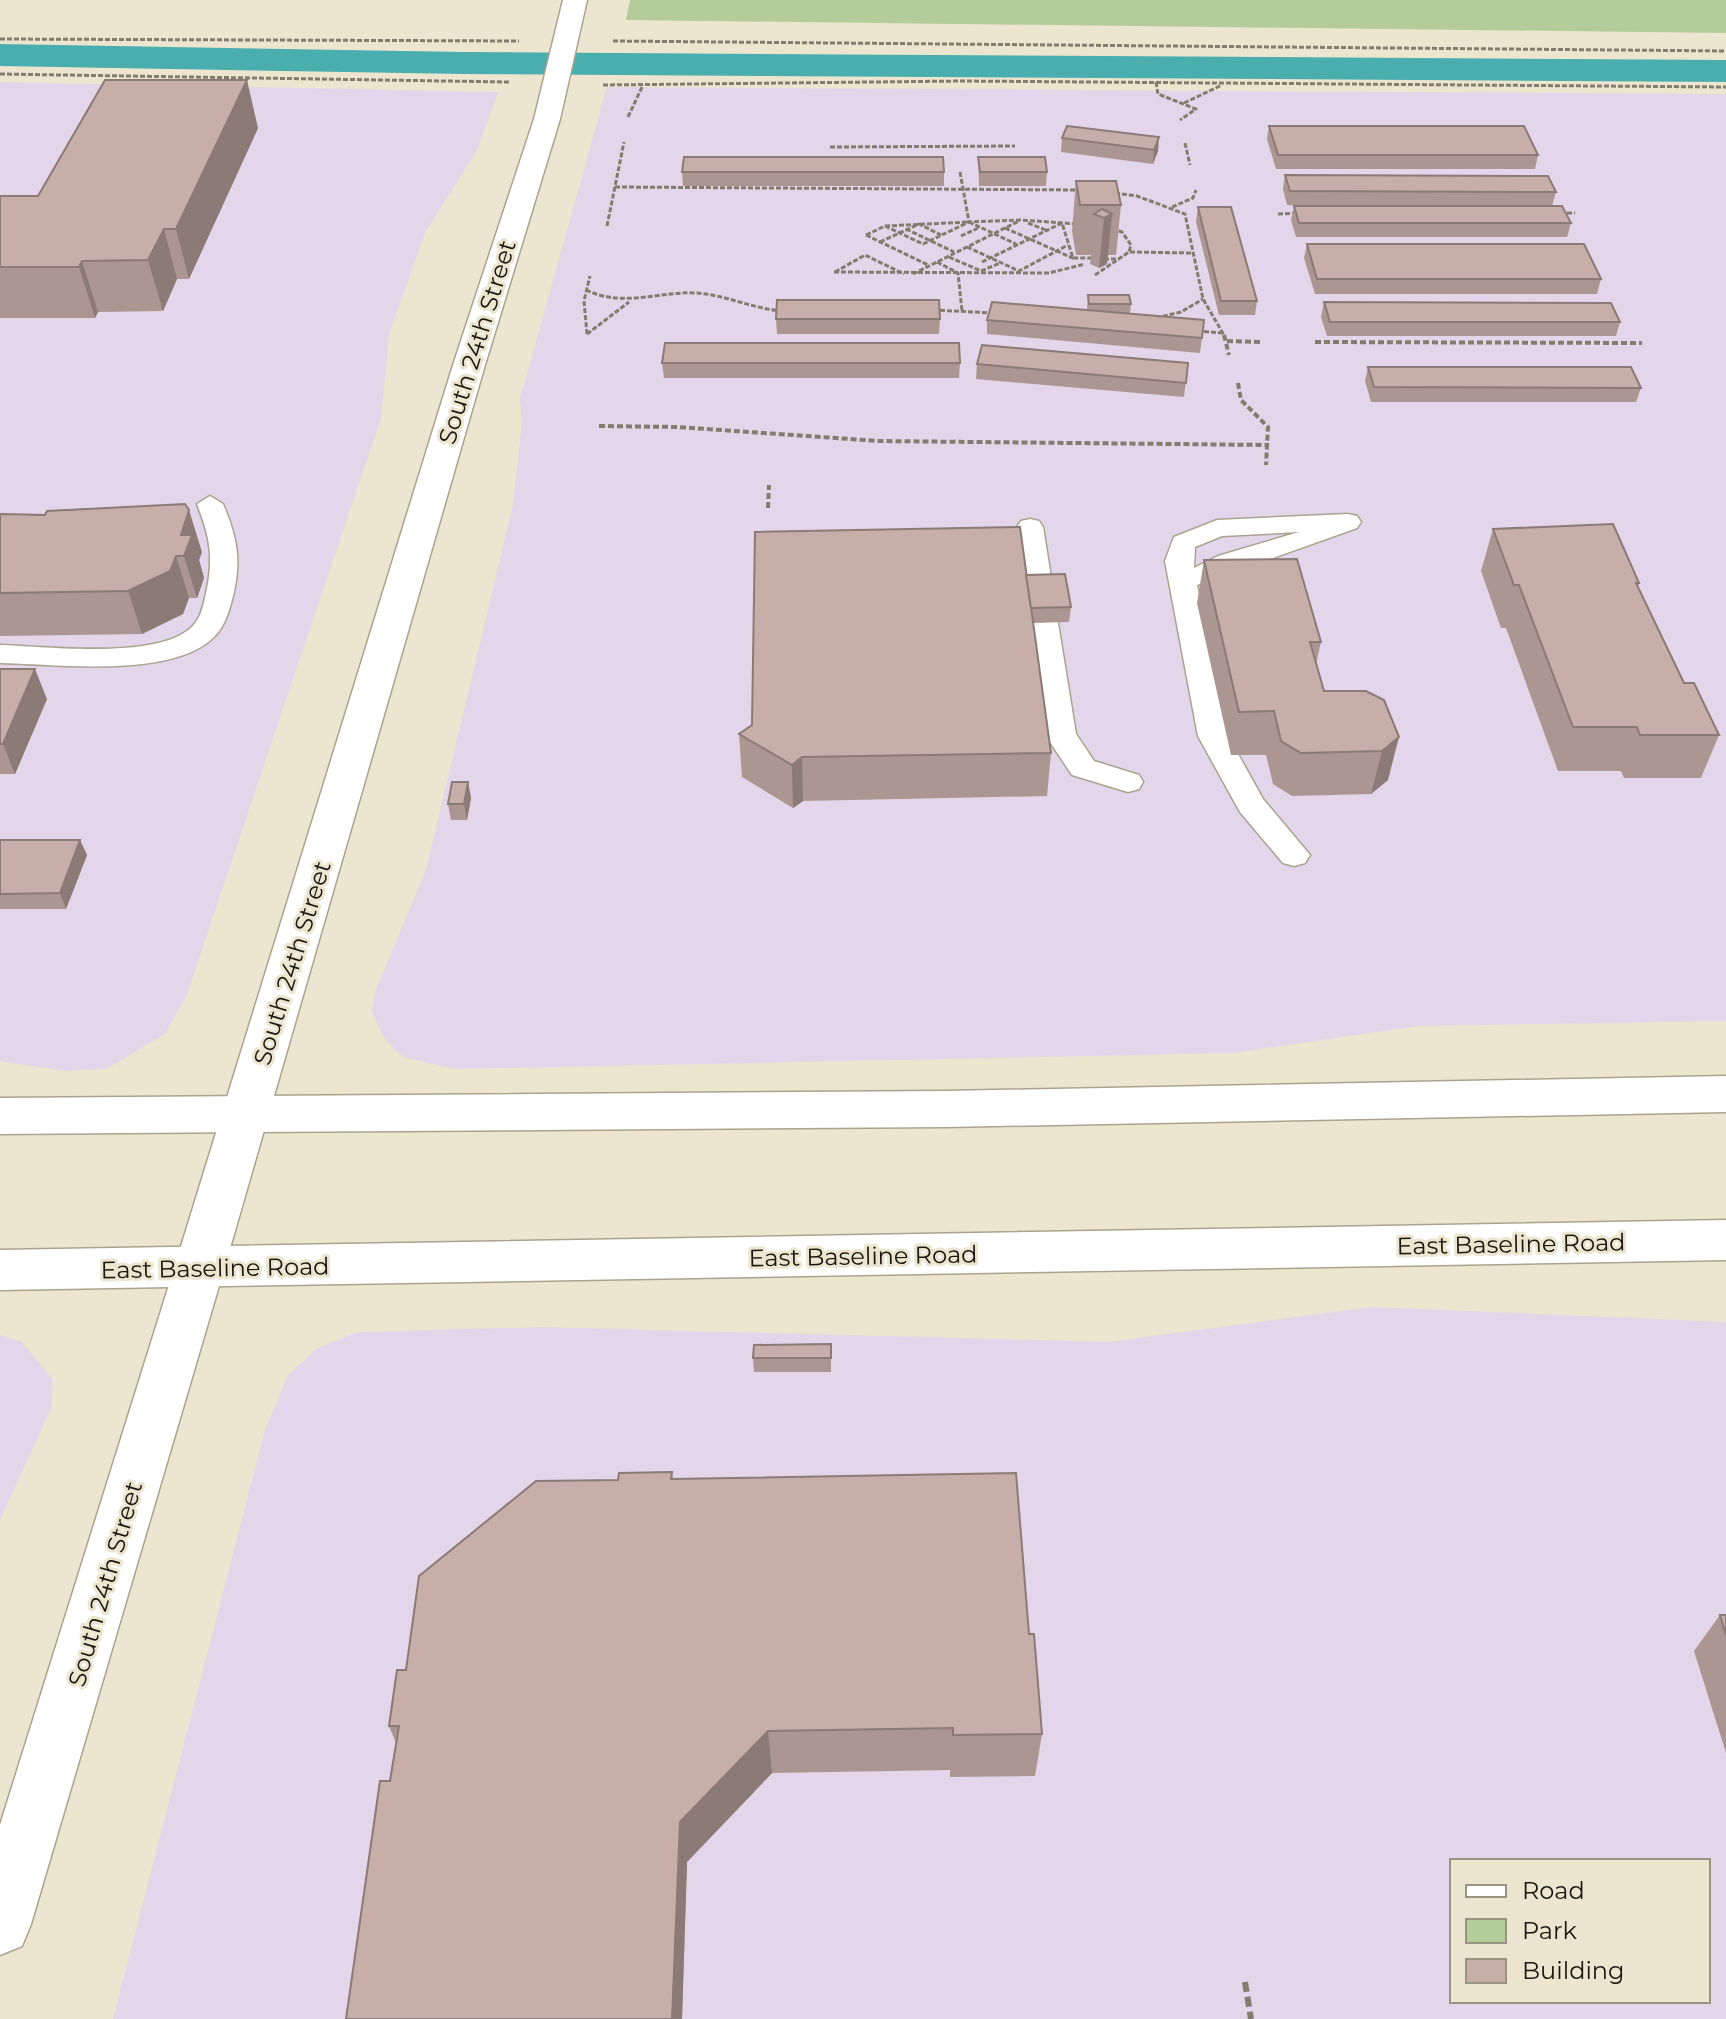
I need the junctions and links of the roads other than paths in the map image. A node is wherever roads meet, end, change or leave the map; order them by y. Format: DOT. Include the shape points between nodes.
graph roads {
  1 [pos="575,0"];
  2 [pos="210,504"];
  3 [pos="1030,527"];
  4 [pos="1039,590"];
  5 [pos="1183,591"];
  6 [pos="1044,623"];
  7 [pos="0,654"];
  8 [pos="1128,782"];
  9 [pos="1294,855"];
  10 [pos="1726,1094"];
  11 [pos="244,1114"];
  12 [pos="0,1116"];
  13 [pos="1726,1240"];
  14 [pos="199,1269"];
  15 [pos="0,1270"];
  16 [pos="0,1924"];
  1 -- 11 [label="main road, South 24th Street" via="329,844"];
  2 -- 7 [label="lane" via="229,553 215,614 203,633 181,647 131,654"];
  3 -- 4 [label="lane"];
  5 -- 5 [label="lane" via="1202,574 1228,563 1306,541 1348,522 1263,523 1193,536 1183,543 1179,561"];
  5 -- 9 [label="lane" via="1213,736 1251,805"];
  6 -- 8 [label="lane" via="1061,735 1083,768"];
  10 -- 11 [label="main road" via="946,1109"];
  11 -- 12 [label="main road"];
  11 -- 14 [label="main road, South 24th Street"];
  13 -- 14 [label="main road, East Baseline Road"];
  14 -- 15 [label="main road, East Baseline Road"];
  14 -- 16 [label="main road, South 24th Street"];
}
